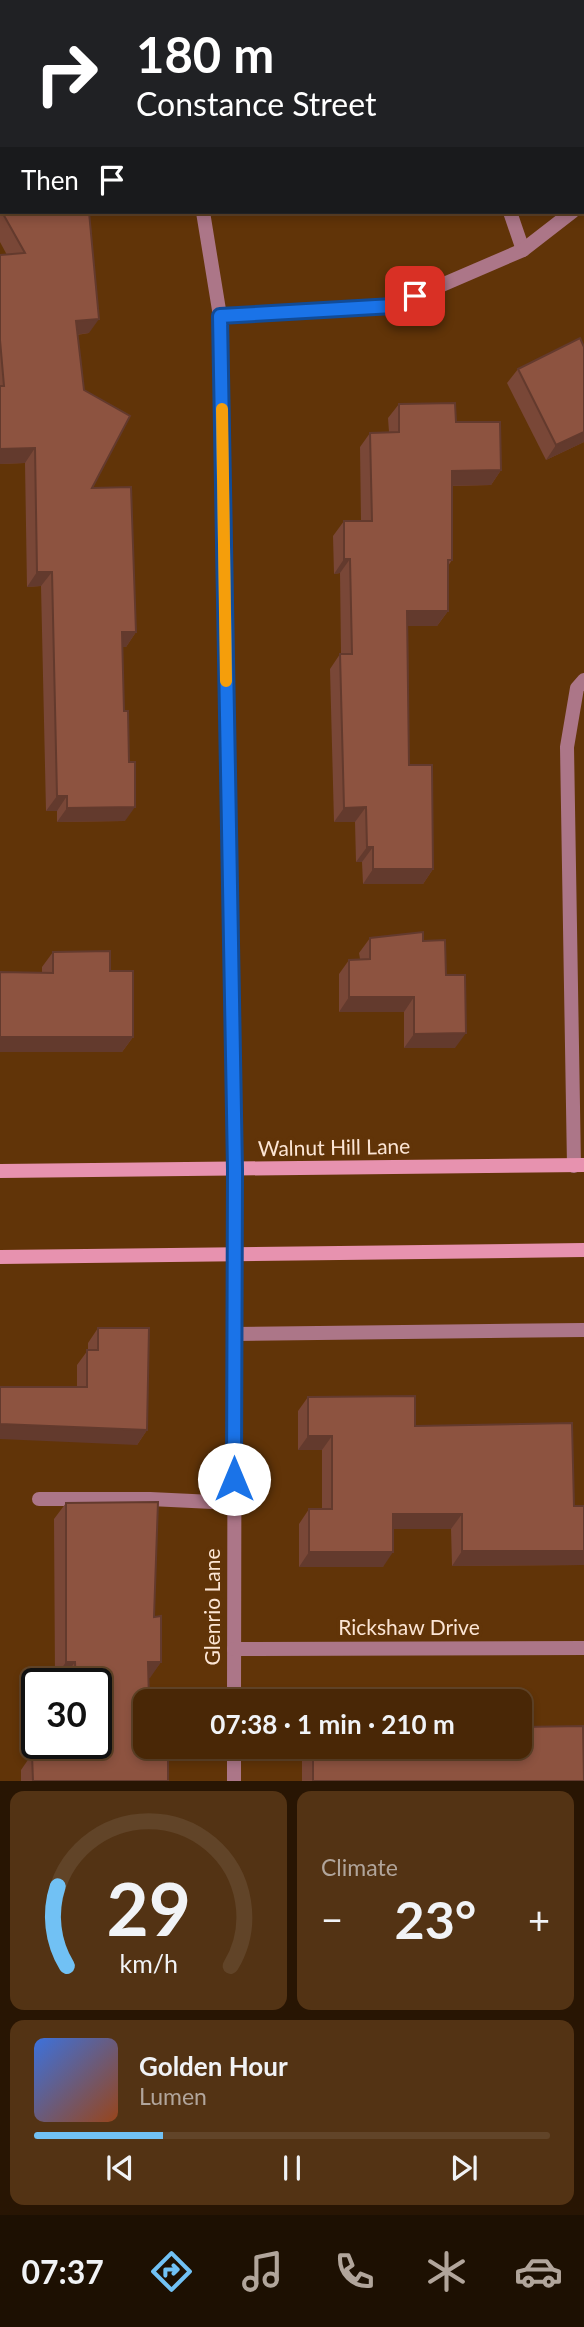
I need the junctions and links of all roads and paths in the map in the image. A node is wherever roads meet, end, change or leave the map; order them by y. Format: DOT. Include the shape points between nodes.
graph roads {
  1 [pos="203,214"];
  2 [pos="511,214"];
  3 [pos="569,214"];
  4 [pos="523,250"];
  5 [pos="220,316"];
  6 [pos="584,680"];
  7 [pos="579,1166"];
  8 [pos="235,1170"];
  9 [pos="0,1171"];
  10 [pos="584,1250"];
  11 [pos="234,1254"];
  12 [pos="0,1256"];
  13 [pos="584,1330"];
  14 [pos="234,1334"];
  15 [pos="39,1499"];
  16 [pos="234,1503"];
  17 [pos="584,1648"];
  18 [pos="234,1650"];
  19 [pos="234,1689"];
  20 [pos="234,1759"];
  21 [pos="234,1781"];
  1 -- 5 [label="street, Glenrio Lane"];
  2 -- 4 [label="street"];
  3 -- 4 [label="street"];
  4 -- 5 [label="street" via="393,306"];
  5 -- 8 [label="street, Glenrio Lane"];
  6 -- 7 [label="street" via="577,688 567,747"];
  7 -- 8 [label="main road, Walnut Hill Lane"];
  8 -- 9 [label="main road, Walnut Hill Lane"];
  8 -- 11 [label="street, Glenrio Lane"];
  10 -- 11 [label="main road"];
  11 -- 12 [label="main road"];
  11 -- 14 [label="street, Glenrio Lane"];
  13 -- 14 [label="street"];
  14 -- 16 [label="street, Glenrio Lane"];
  15 -- 16 [label="street"];
  16 -- 18 [label="street, Glenrio Lane"];
  17 -- 18 [label="street, Rickshaw Drive"];
  18 -- 19 [label="street, Glenrio Lane"];
  20 -- 21 [label="street"];
}
